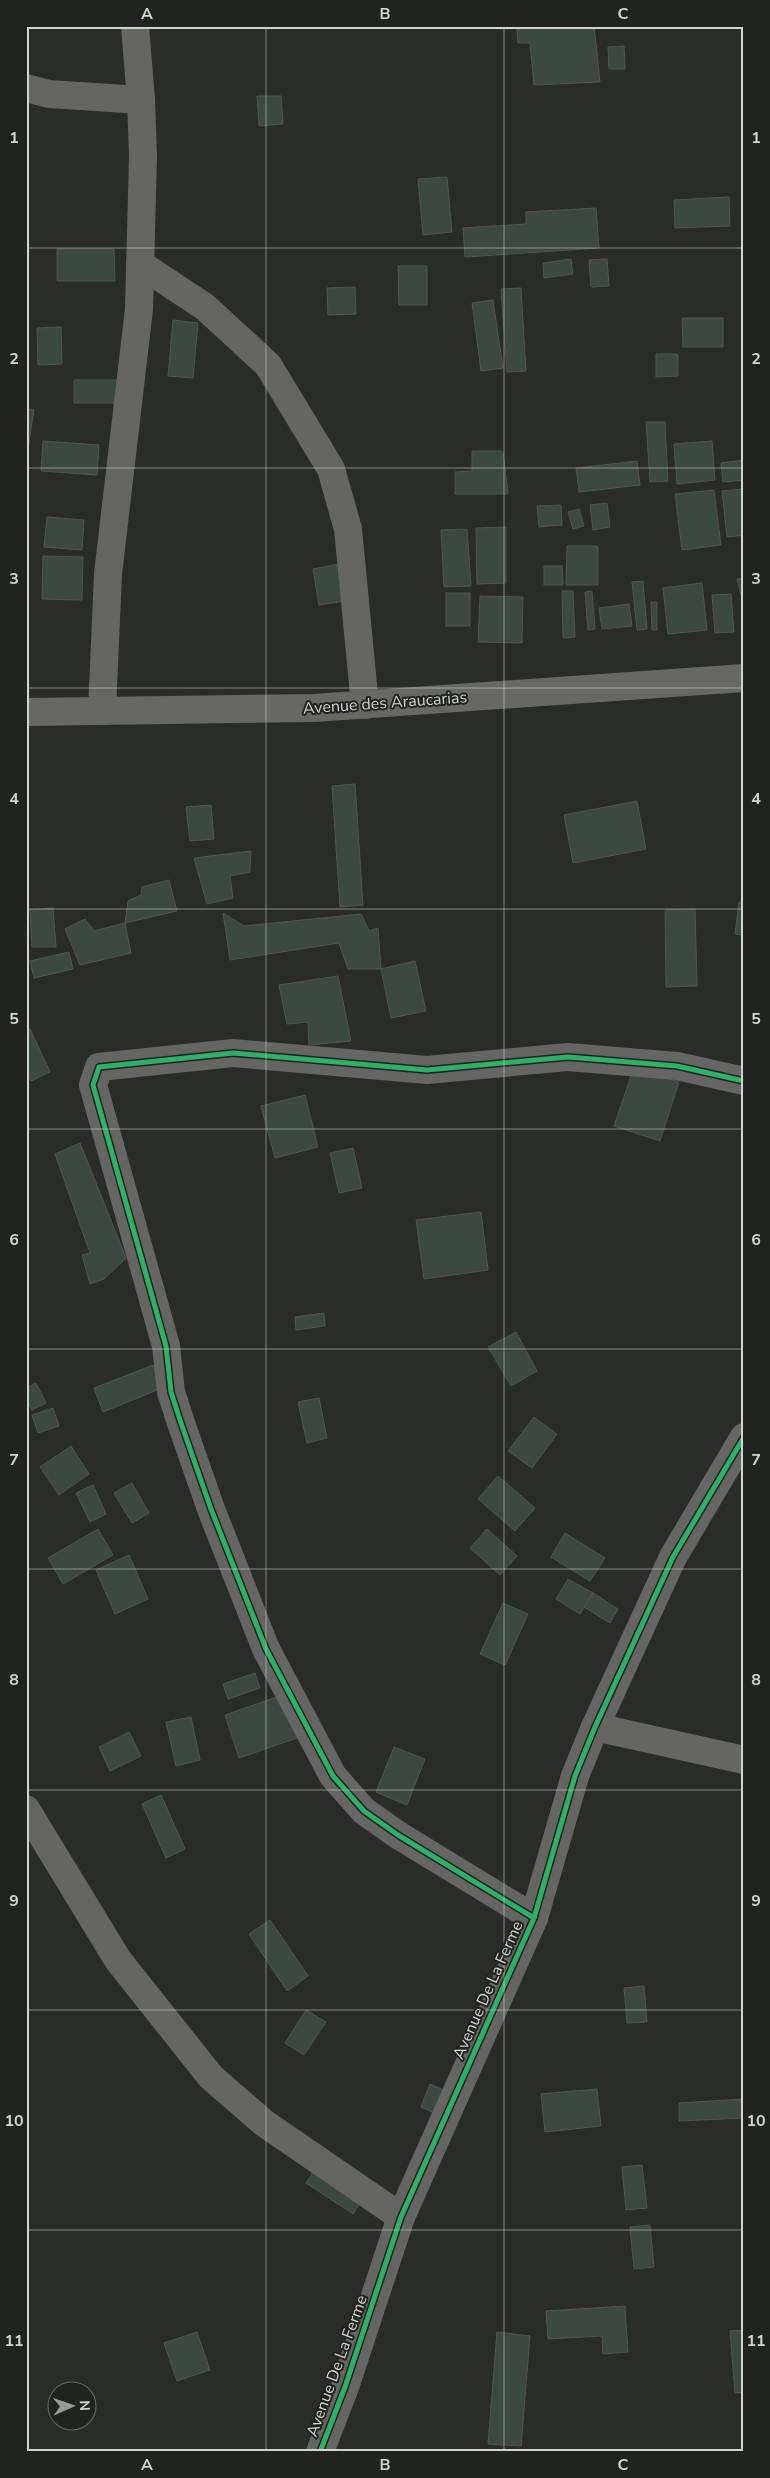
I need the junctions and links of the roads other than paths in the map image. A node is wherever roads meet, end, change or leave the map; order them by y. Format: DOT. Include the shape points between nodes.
graph roads {
  1 [pos="135,26"];
  2 [pos="26,88"];
  3 [pos="141,100"];
  4 [pos="140,264"];
  5 [pos="744,678"];
  6 [pos="365,705"];
  7 [pos="102,711"];
  8 [pos="26,712"];
  9 [pos="744,1081"];
  10 [pos="744,1437"];
  11 [pos="595,1727"];
  12 [pos="744,1760"];
  13 [pos="26,1810"];
  14 [pos="534,1918"];
  15 [pos="401,2217"];
  16 [pos="320,2452"];
  1 -- 3 [label="street"];
  2 -- 3 [label="street" via="49,94"];
  3 -- 4 [label="street" via="143,207"];
  4 -- 6 [label="street" via="205,307 268,366 331,469 348,529"];
  4 -- 7 [label="street" via="139,309 108,574"];
  5 -- 6 [label="street, Avenue des Araucarias"];
  6 -- 7 [label="street, Avenue des Araucarias"];
  7 -- 8 [label="street, Avenue des Araucarias"];
  9 -- 14 [label="street" via="677,1066 568,1057 426,1070 233,1053 99,1067 93,1085 166,1346 171,1392 181,1423 266,1649 333,1776 364,1810 398,1835"];
  10 -- 11 [label="street, Avenue De La Ferme" via="673,1557"];
  11 -- 12 [label="street"];
  11 -- 14 [label="street, Avenue De La Ferme" via="575,1776"];
  13 -- 15 [label="street" via="118,1960 211,2077 264,2123"];
  14 -- 15 [label="street, Avenue De La Ferme"];
  15 -- 16 [label="street, Avenue De La Ferme"];
}
